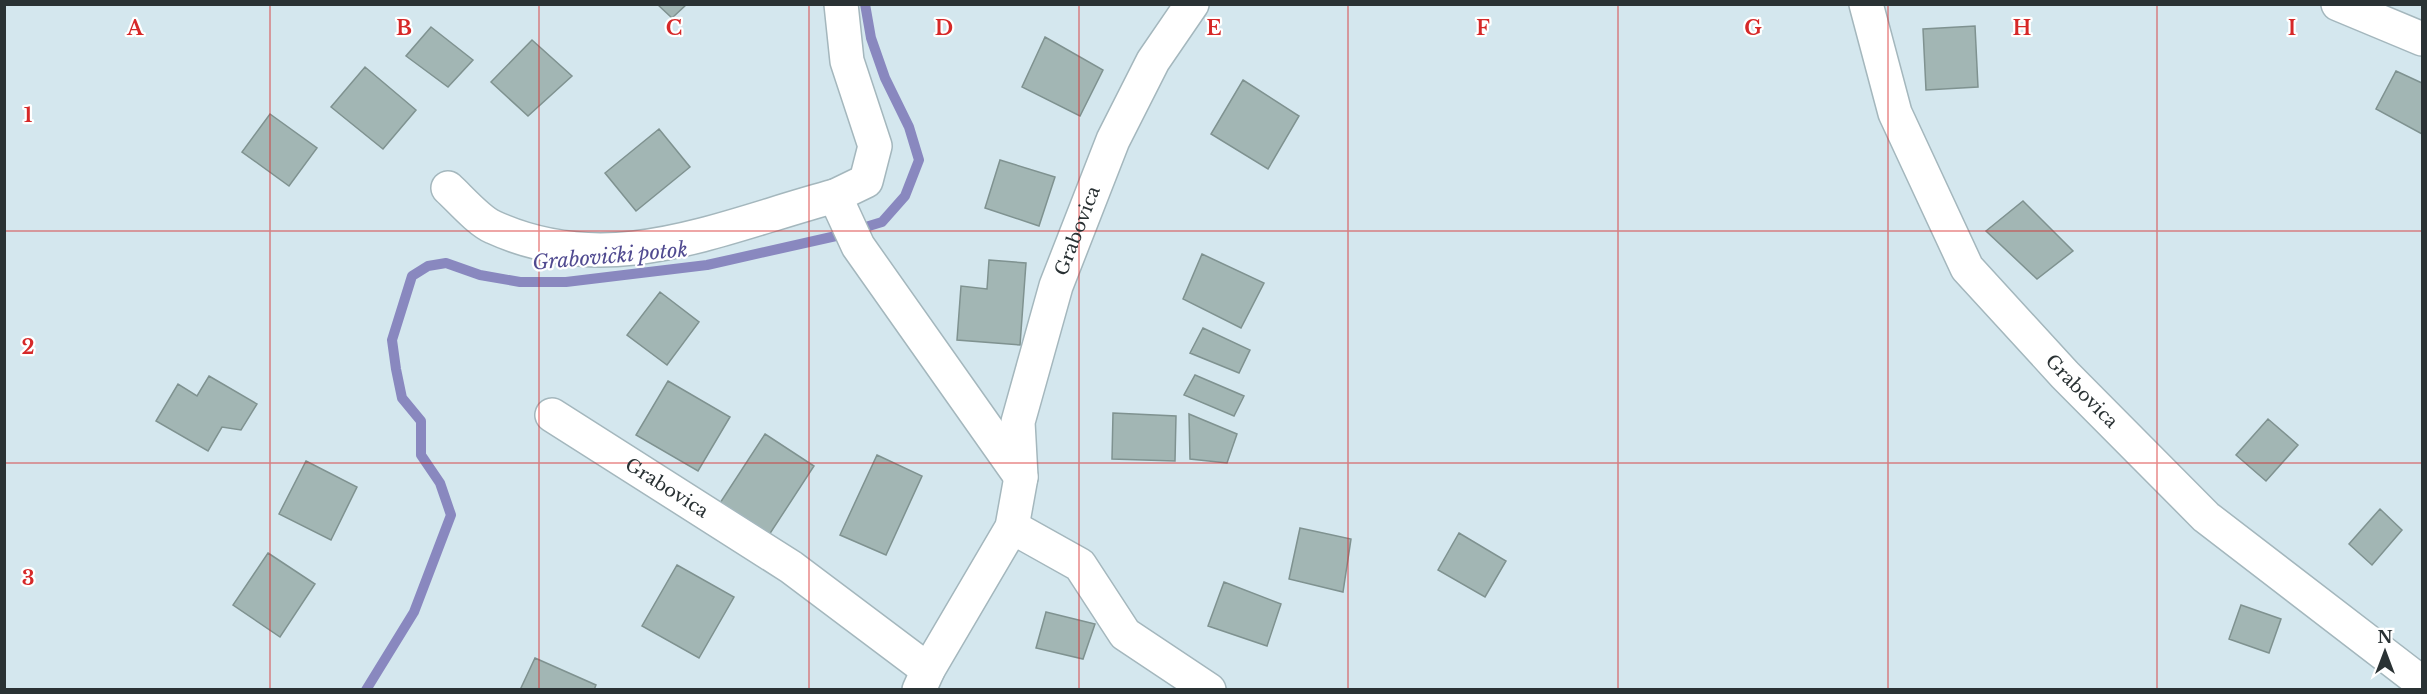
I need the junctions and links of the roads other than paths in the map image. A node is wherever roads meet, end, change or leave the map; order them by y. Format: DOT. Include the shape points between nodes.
graph roads {
  1 [pos="841,4"];
  2 [pos="1192,4"];
  3 [pos="1866,4"];
  4 [pos="2338,4"];
  5 [pos="2422,39"];
  6 [pos="448,188"];
  7 [pos="840,206"];
  8 [pos="552,415"];
  9 [pos="1021,477"];
  10 [pos="1012,526"];
  11 [pos="923,680"];
  12 [pos="2422,683"];
  13 [pos="1209,690"];
  1 -- 7 [label="street" via="847,61 875,146 866,181"];
  2 -- 9 [label="street, Grabovica" via="1153,61 1113,140 1056,286 1018,422"];
  3 -- 12 [label="street, Grabovica" via="1894,113 1967,268 2065,375 2206,517"];
  4 -- 5 [label="street"];
  6 -- 7 [label="street" via="490,226 560,249 627,250 717,233 772,213"];
  7 -- 9 [label="street" via="858,246"];
  8 -- 11 [label="street, Grabovica" via="791,567"];
  9 -- 10 [label="street, Grabovica"];
  10 -- 11 [label="street, Grabovica"];
  10 -- 13 [label="street" via="1080,565 1125,634"];
}
